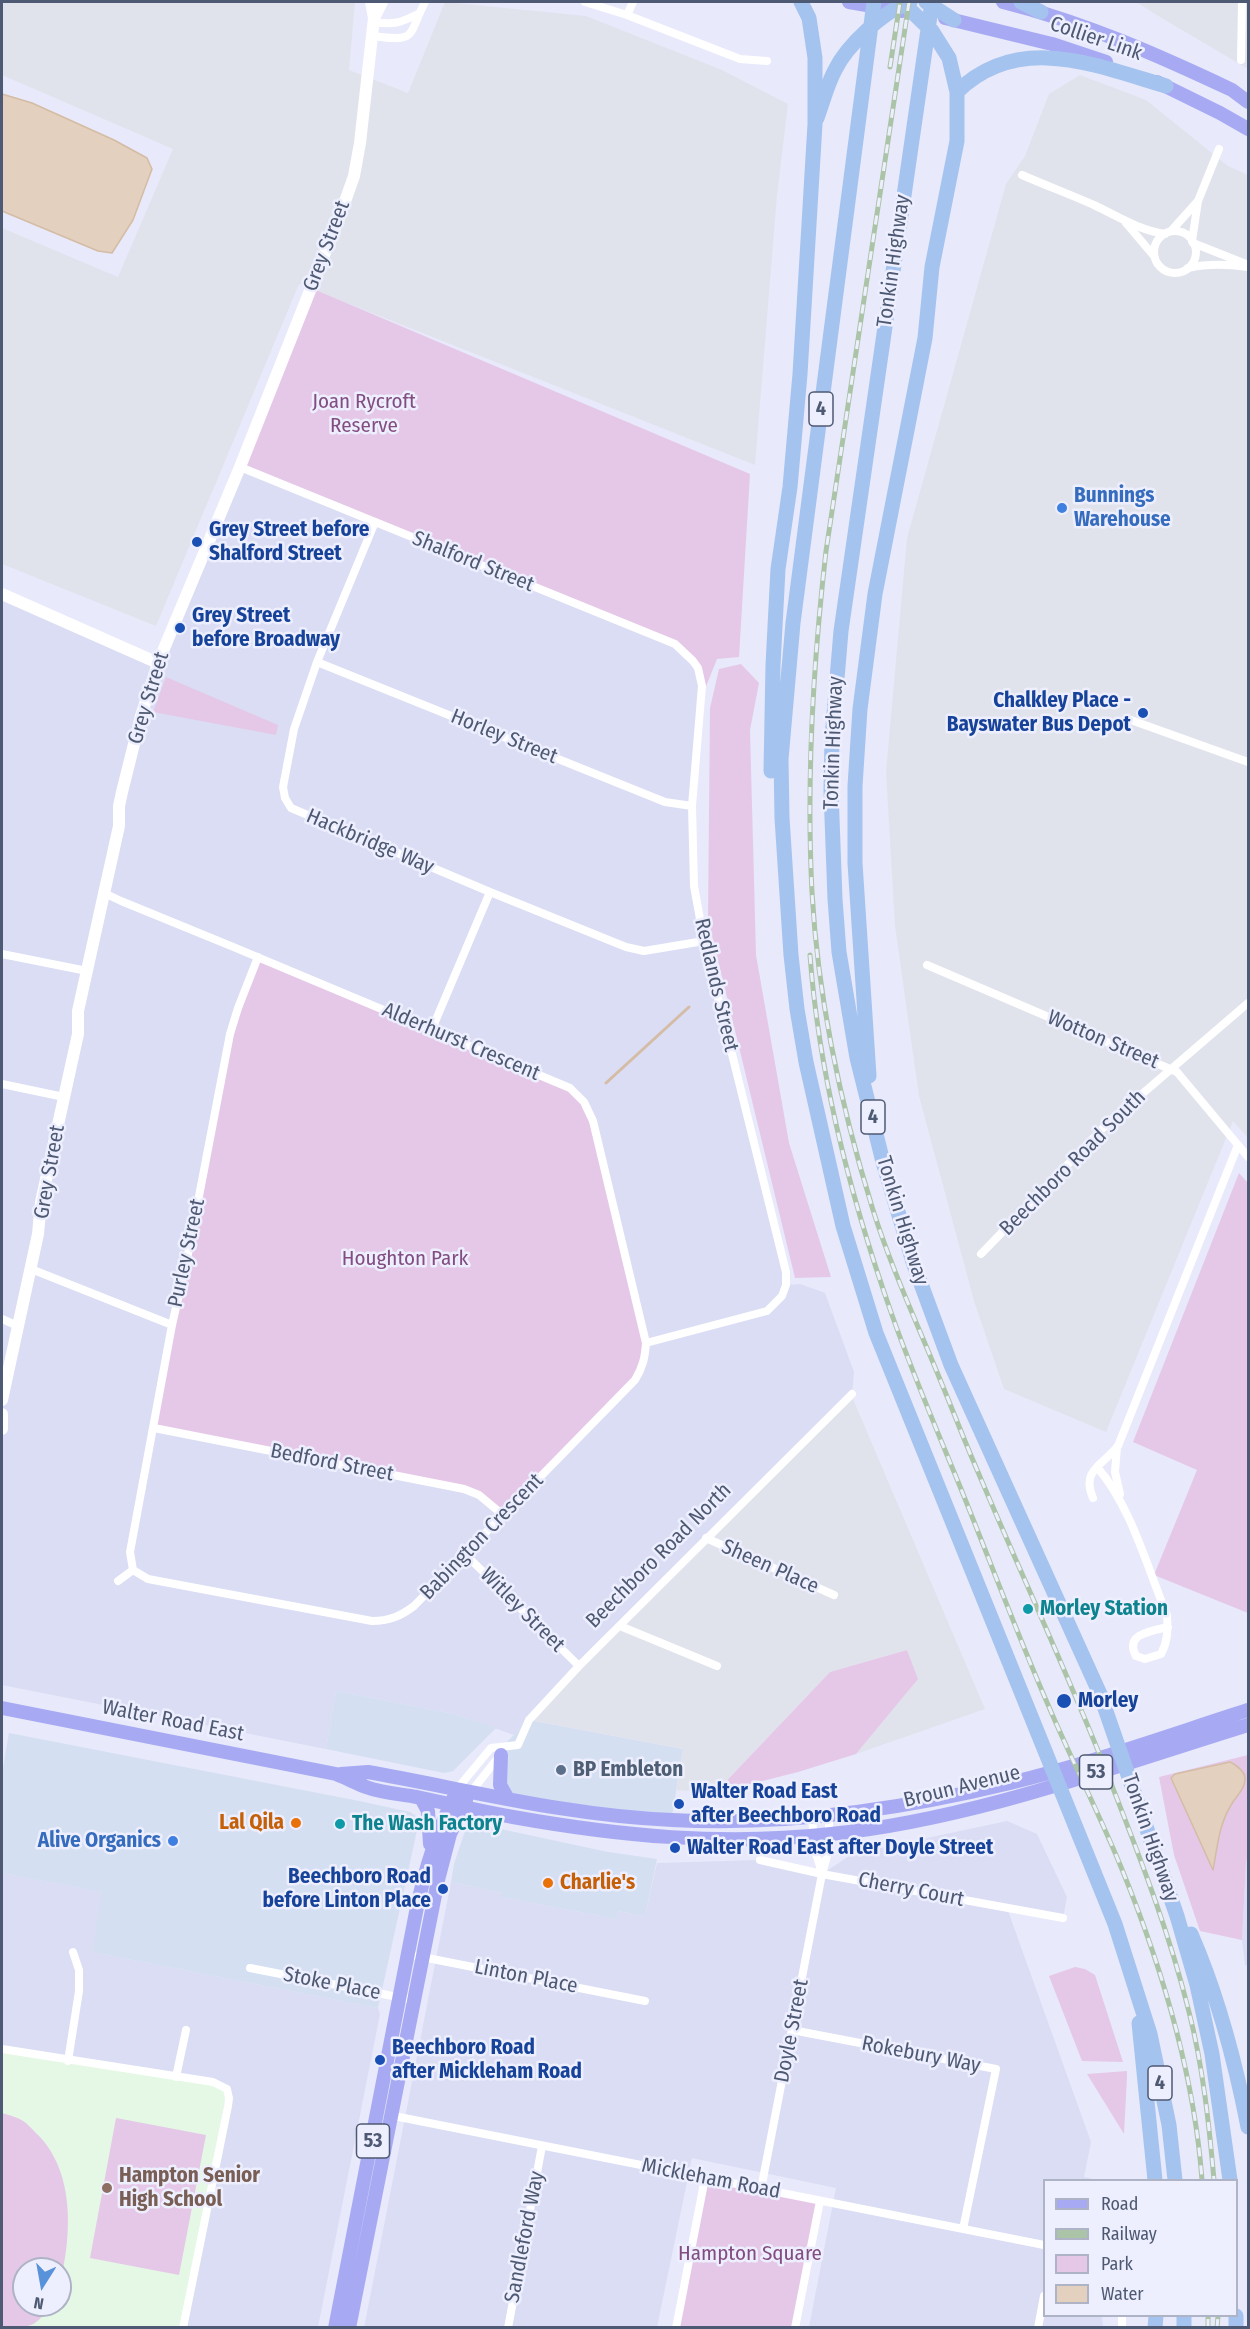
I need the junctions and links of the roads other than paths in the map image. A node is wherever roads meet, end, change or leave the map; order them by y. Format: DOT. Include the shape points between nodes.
graph roads {
  1 [pos="371,2"];
  2 [pos="382,2"];
  3 [pos="425,2"];
  4 [pos="585,2"];
  5 [pos="633,2"];
  6 [pos="801,2"];
  7 [pos="849,2"];
  8 [pos="932,2"];
  9 [pos="1003,2"];
  10 [pos="1022,2"];
  11 [pos="1242,2"];
  12 [pos="870,3"];
  13 [pos="909,5"];
  14 [pos="1041,12"];
  15 [pos="418,14"];
  16 [pos="627,15"];
  17 [pos="373,20"];
  18 [pos="954,20"];
  19 [pos="372,36"];
  20 [pos="1241,60"];
  21 [pos="767,61"];
  22 [pos="1166,86"];
  23 [pos="957,92"];
  24 [pos="1248,102"];
  25 [pos="815,124"];
  26 [pos="1248,129"];
  27 [pos="1219,149"];
  28 [pos="1022,175"];
  29 [pos="1198,201"];
  30 [pos="1125,221"];
  31 [pos="1168,232"];
  32 [pos="1193,242"];
  33 [pos="1154,257"];
  34 [pos="1248,267"];
  35 [pos="1188,268"];
  36 [pos="240,467"];
  37 [pos="375,522"];
  38 [pos="2,597"];
  39 [pos="159,659"];
  40 [pos="318,662"];
  41 [pos="698,668"];
  42 [pos="1128,719"];
  43 [pos="1248,762"];
  44 [pos="692,806"];
  45 [pos="782,818"];
  46 [pos="490,892"];
  47 [pos="104,893"];
  48 [pos="704,940"];
  49 [pos="2,954"];
  50 [pos="258,957"];
  51 [pos="927,965"];
  52 [pos="87,971"];
  53 [pos="1248,1003"];
  54 [pos="432,1029"];
  55 [pos="1171,1069"];
  56 [pos="2,1084"];
  57 [pos="64,1097"];
  58 [pos="871,1109"];
  59 [pos="1238,1145"];
  60 [pos="1248,1157"];
  61 [pos="981,1254"];
  62 [pos="31,1269"];
  63 [pos="2,1319"];
  64 [pos="172,1325"];
  65 [pos="18,1326"];
  66 [pos="646,1343"];
  67 [pos="852,1394"];
  68 [pos="2,1400"];
  69 [pos="2,1414"];
  70 [pos="154,1428"];
  71 [pos="2,1429"];
  72 [pos="1118,1446"];
  73 [pos="1097,1467"];
  74 [pos="1093,1498"];
  75 [pos="1124,1509"];
  76 [pos="503,1515"];
  77 [pos="706,1538"];
  78 [pos="465,1554"];
  79 [pos="133,1570"];
  80 [pos="118,1581"];
  81 [pos="834,1595"];
  82 [pos="620,1626"];
  83 [pos="1168,1627"];
  84 [pos="579,1666"];
  85 [pos="717,1666"];
  86 [pos="2,1708"];
  87 [pos="1248,1710"];
  88 [pos="1248,1725"];
  89 [pos="1157,1746"];
  90 [pos="502,1750"];
  91 [pos="336,1774"];
  92 [pos="1030,1785"];
  93 [pos="457,1789"];
  94 [pos="471,1792"];
  95 [pos="421,1798"];
  96 [pos="508,1799"];
  97 [pos="457,1806"];
  98 [pos="829,1816"];
  99 [pos="812,1818"];
  100 [pos="830,1834"];
  101 [pos="814,1835"];
  102 [pos="1154,1848"];
  103 [pos="430,1852"];
  104 [pos="760,1860"];
  105 [pos="822,1874"];
  106 [pos="1063,1918"];
  107 [pos="73,1952"];
  108 [pos="407,1953"];
  109 [pos="422,1957"];
  110 [pos="250,1968"];
  111 [pos="1135,1987"];
  112 [pos="399,1997"];
  113 [pos="413,2000"];
  114 [pos="645,2001"];
  115 [pos="186,2030"];
  116 [pos="792,2030"];
  117 [pos="2,2049"];
  118 [pos="68,2061"];
  119 [pos="176,2077"];
  120 [pos="384,2114"];
  121 [pos="1248,2127"];
  122 [pos="542,2146"];
  123 [pos="705,2178"];
  124 [pos="1155,2179"];
  125 [pos="1175,2179"];
  126 [pos="1230,2179"];
  127 [pos="761,2189"];
  128 [pos="820,2201"];
  129 [pos="963,2229"];
  130 [pos="1043,2245"];
  131 [pos="1043,2300"];
  132 [pos="183,2328"];
  133 [pos="336,2328"];
  134 [pos="350,2328"];
  135 [pos="508,2328"];
  136 [pos="676,2328"];
  137 [pos="795,2328"];
  138 [pos="1038,2328"];
  1 -- 17 [label="street, Grey Street"];
  2 -- 17 [label="street, Grey Street"];
  3 -- 15 [label="street"];
  4 -- 16 [label="street"];
  5 -- 16 [label="street"];
  6 -- 25 [label="highway" via="809,18 815,58"];
  7 -- 12 [label="main road"];
  8 -- 58 [label="highway, Tonkin Highway / 4" via="848,577 832,738 832,845 839,952 857,1058"];
  9 -- 14 [label="main road, Collier Link"];
  10 -- 14 [label="highway"];
  11 -- 20 [label="street"];
  12 -- 13 [label="main road"];
  12 -- 45 [label="highway, 4" via="793,623 781,759"];
  13 -- 18 [label="highway"];
  13 -- 23 [label="highway" via="932,30 949,58"];
  13 -- 25 [label="highway" via="862,34 835,68"];
  14 -- 24 [label="main road, Collier Link" via="1158,56 1232,90"];
  15 -- 17 [label="street" via="390,25"];
  15 -- 19 [label="street" via="409,35"];
  16 -- 21 [label="street" via="740,59"];
  17 -- 19 [label="street, Grey Street"];
  18 -- 22 [label="main road, Collier Link" via="1052,44"];
  19 -- 36 [label="street, Grey Street" via="354,176"];
  22 -- 23 [label="highway" via="1089,63 1045,58 1002,62 971,77"];
  22 -- 26 [label="main road, Collier Link"];
  23 -- 58 [label="highway" via="957,141 932,267 925,338 873,604 860,709 855,863"];
  25 -- 45 [label="highway" via="801,374 775,618 771,775"];
  27 -- 29 [label="street"];
  28 -- 30 [label="street"];
  29 -- 31 [label="street"];
  29 -- 32 [label="street"];
  30 -- 31 [label="street" via="1153,232"];
  30 -- 33 [label="street"];
  31 -- 32 [label="street" via="1185,234"];
  31 -- 33 [label="street" via="1156,243"];
  32 -- 34 [label="street"];
  32 -- 35 [label="street" via="1195,257"];
  33 -- 35 [label="street" via="1168,272"];
  34 -- 35 [label="street" via="1226,264"];
  36 -- 37 [label="street, Shalford Street"];
  36 -- 39 [label="street, Grey Street"];
  37 -- 40 [label="street, Hackbridge Way"];
  37 -- 41 [label="street, Shalford Street" via="675,644"];
  38 -- 39 [label="street" via="114,645"];
  39 -- 47 [label="street, Grey Street" via="122,792 119,826"];
  40 -- 44 [label="street, Horley Street" via="666,802"];
  40 -- 46 [label="street, Hackbridge Way" via="290,744 283,787 291,808"];
  41 -- 44 [label="street, Redlands Street" via="703,694"];
  42 -- 43 [label="street"];
  44 -- 48 [label="street, Redlands Street" via="694,886"];
  45 -- 111 [label="highway, 4" via="797,1009 829,1168 858,1280 880,1344 1115,1924"];
  46 -- 48 [label="street, Hackbridge Way" via="626,947 644,951"];
  46 -- 54 [label="street"];
  47 -- 50 [label="street, Alderhurst Crescent"];
  47 -- 52 [label="street, Grey Street"];
  48 -- 66 [label="street, Redlands Street" via="786,1272 786,1285 776,1305 767,1311"];
  49 -- 52 [label="street"];
  50 -- 54 [label="street, Alderhurst Crescent"];
  50 -- 64 [label="street, Purley Street" via="230,1034"];
  51 -- 55 [label="street, Wotton Street"];
  52 -- 57 [label="street, Grey Street"];
  53 -- 55 [label="street, Beechboro Road South"];
  54 -- 66 [label="street, Alderhurst Crescent" via="570,1088 584,1102 592,1121"];
  55 -- 59 [label="street, Wotton Street"];
  55 -- 61 [label="street, Beechboro Road South" via="1106,1125"];
  56 -- 57 [label="street"];
  57 -- 62 [label="street, Grey Street"];
  58 -- 102 [label="highway, Tonkin Highway / 4" via="896,1208 951,1365 1100,1694"];
  59 -- 60 [label="street, Wotton Street"];
  59 -- 72 [label="street"];
  62 -- 64 [label="street"];
  62 -- 65 [label="street, Grey Street"];
  63 -- 65 [label="street"];
  64 -- 70 [label="street, Purley Street"];
  65 -- 68 [label="street, Grey Street"];
  66 -- 76 [label="street, Babington Crescent" via="636,1380"];
  67 -- 77 [label="street, Beechboro Road North"];
  69 -- 71 [label="street"];
  70 -- 76 [label="street, Bedford Street" via="464,1489 479,1495"];
  70 -- 79 [label="street, Purley Street" via="130,1552"];
  72 -- 73 [label="street"];
  72 -- 75 [label="street" via="1115,1472"];
  73 -- 74 [label="street" via="1088,1484"];
  73 -- 75 [label="street"];
  75 -- 83 [label="street" via="1167,1615"];
  76 -- 78 [label="street, Babington Crescent"];
  77 -- 81 [label="street, Sheen Place"];
  77 -- 82 [label="street, Beechboro Road North"];
  78 -- 79 [label="street, Babington Crescent" via="414,1606 383,1621 148,1579"];
  78 -- 84 [label="street, Witley Street"];
  79 -- 80 [label="street"];
  82 -- 84 [label="street, Beechboro Road North"];
  82 -- 85 [label="street"];
  83 -- 83 [label="street" via="1167,1643 1161,1654 1145,1659 1136,1656 1132,1641"];
  84 -- 90 [label="street, Beechboro Road North" via="529,1720 518,1745"];
  86 -- 91 [label="main road, Walter Road East"];
  87 -- 89 [label="main road, Broun Avenue / 53"];
  88 -- 89 [label="main road, Broun Avenue / 53"];
  89 -- 92 [label="main road, Broun Avenue / 53"];
  90 -- 93 [label="street, Beechboro Road North" via="490,1748"];
  90 -- 94 [label="street, Beechboro Road North"];
  90 -- 96 [label="main road" via="500,1785"];
  91 -- 93 [label="main road, Walter Road East" via="368,1773"];
  91 -- 95 [label="main road, Walter Road East" via="368,1788"];
  92 -- 98 [label="main road, Broun Avenue / 53"];
  92 -- 100 [label="main road, Broun Avenue / 53" via="956,1812"];
  93 -- 94 [label="main road, Walter Road East / 53"];
  93 -- 97 [label="main road, Beechboro Road North / 53"];
  94 -- 96 [label="main road, Broun Avenue / 53"];
  94 -- 97 [label="main road, Beechboro Road North"];
  95 -- 97 [label="main road, Walter Road East"];
  95 -- 103 [label="main road" via="428,1811"];
  96 -- 99 [label="main road, Broun Avenue / 53" via="589,1813 673,1820"];
  97 -- 101 [label="main road, Broun Avenue / 53" via="658,1838"];
  97 -- 103 [label="main road, Beechboro Road North / 53"];
  97 -- 109 [label="main road, Beechboro Road North / 53"];
  98 -- 99 [label="main road, Broun Avenue / 53"];
  98 -- 100 [label="street, Doyle Street"];
  99 -- 101 [label="street, Doyle Street"];
  100 -- 101 [label="main road, Broun Avenue / 53"];
  100 -- 105 [label="street, Doyle Street"];
  101 -- 105 [label="street, Doyle Street"];
  102 -- 121 [label="highway" via="1224,2021"];
  102 -- 126 [label="highway, Tonkin Highway / 4" via="1188,1950 1205,2019"];
  103 -- 108 [label="main road, Beechboro Road North / 53"];
  104 -- 105 [label="street, Cherry Court"];
  105 -- 106 [label="street, Cherry Court"];
  105 -- 116 [label="street, Doyle Street"];
  107 -- 118 [label="street" via="79,1970 79,1991"];
  108 -- 109 [label="street, Linton Place"];
  108 -- 112 [label="main road, Beechboro Road North / 53"];
  109 -- 113 [label="main road, Beechboro Road North / 53"];
  109 -- 114 [label="street, Linton Place"];
  110 -- 112 [label="street, Stoke Place"];
  111 -- 124 [label="highway"];
  111 -- 125 [label="highway, 4" via="1157,2064"];
  112 -- 113 [label="street, Stoke Place"];
  112 -- 120 [label="main road, Beechboro Road North / 53"];
  113 -- 120 [label="main road, Beechboro Road North / 53"];
  115 -- 119 [label="street"];
  116 -- 127 [label="street, Doyle Street"];
  116 -- 129 [label="street, Rokebury Way" via="996,2069"];
  117 -- 118 [label="street"];
  118 -- 119 [label="street"];
  119 -- 132 [label="street" via="213,2082 227,2090 230,2098"];
  120 -- 122 [label="street, Mickleham Road"];
  120 -- 133 [label="main road, Beechboro Road North / 53"];
  120 -- 134 [label="main road, Beechboro Road North / 53"];
  122 -- 123 [label="street, Mickleham Road"];
  122 -- 135 [label="street, Sandleford Way"];
  123 -- 127 [label="street, Mickleham Road"];
  123 -- 136 [label="street"];
  127 -- 128 [label="street, Mickleham Road"];
  128 -- 129 [label="street, Mickleham Road"];
  128 -- 137 [label="street"];
  129 -- 130 [label="street, Mickleham Road"];
  131 -- 138 [label="street"];
}
